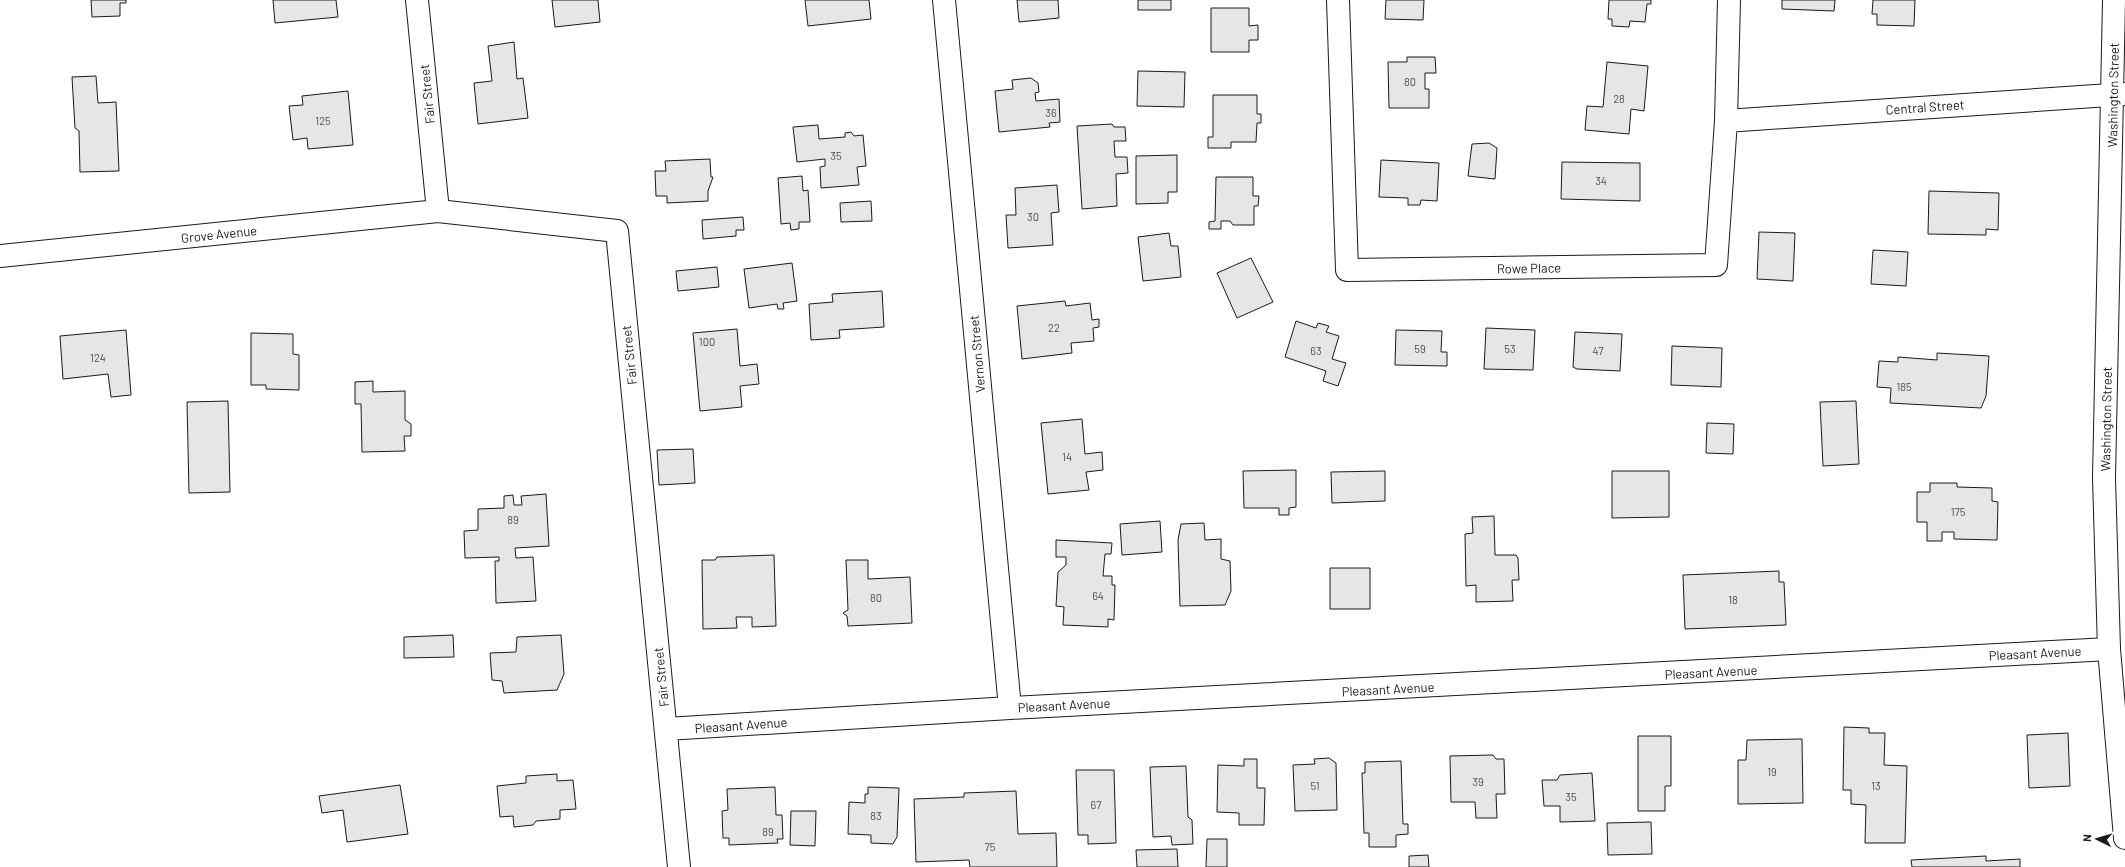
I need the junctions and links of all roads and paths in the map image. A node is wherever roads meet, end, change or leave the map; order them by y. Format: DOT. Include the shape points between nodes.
graph roads {
  1 [pos="417,0"];
  2 [pos="944,0"];
  3 [pos="1338,0"];
  4 [pos="1729,0"];
  5 [pos="2114,0"];
  6 [pos="2118,94"];
  7 [pos="1726,121"];
  8 [pos="438,211"];
  9 [pos="0,256"];
  10 [pos="2109,649"];
  11 [pos="1010,708"];
  12 [pos="666,729"];
  13 [pos="2125,838"];
  14 [pos="680,867"];
  1 -- 8 [label="street, Fair Street"];
  2 -- 11 [label="street, Vernon Street"];
  3 -- 7 [label="street, Rowe Place" via="1348,270 1716,265"];
  4 -- 7 [label="street, Rowe Place"];
  5 -- 6 [label="street, Washington Street"];
  6 -- 7 [label="street, Central Street"];
  6 -- 10 [label="street, Washington Street" via="2104,478"];
  8 -- 9 [label="street, Grove Avenue"];
  8 -- 12 [label="street, Fair Street" via="616,232"];
  10 -- 11 [label="street, Pleasant Avenue"];
  10 -- 13 [label="street, Washington Street"];
  11 -- 12 [label="street, Pleasant Avenue"];
  12 -- 14 [label="street, Fair Street"];
}
